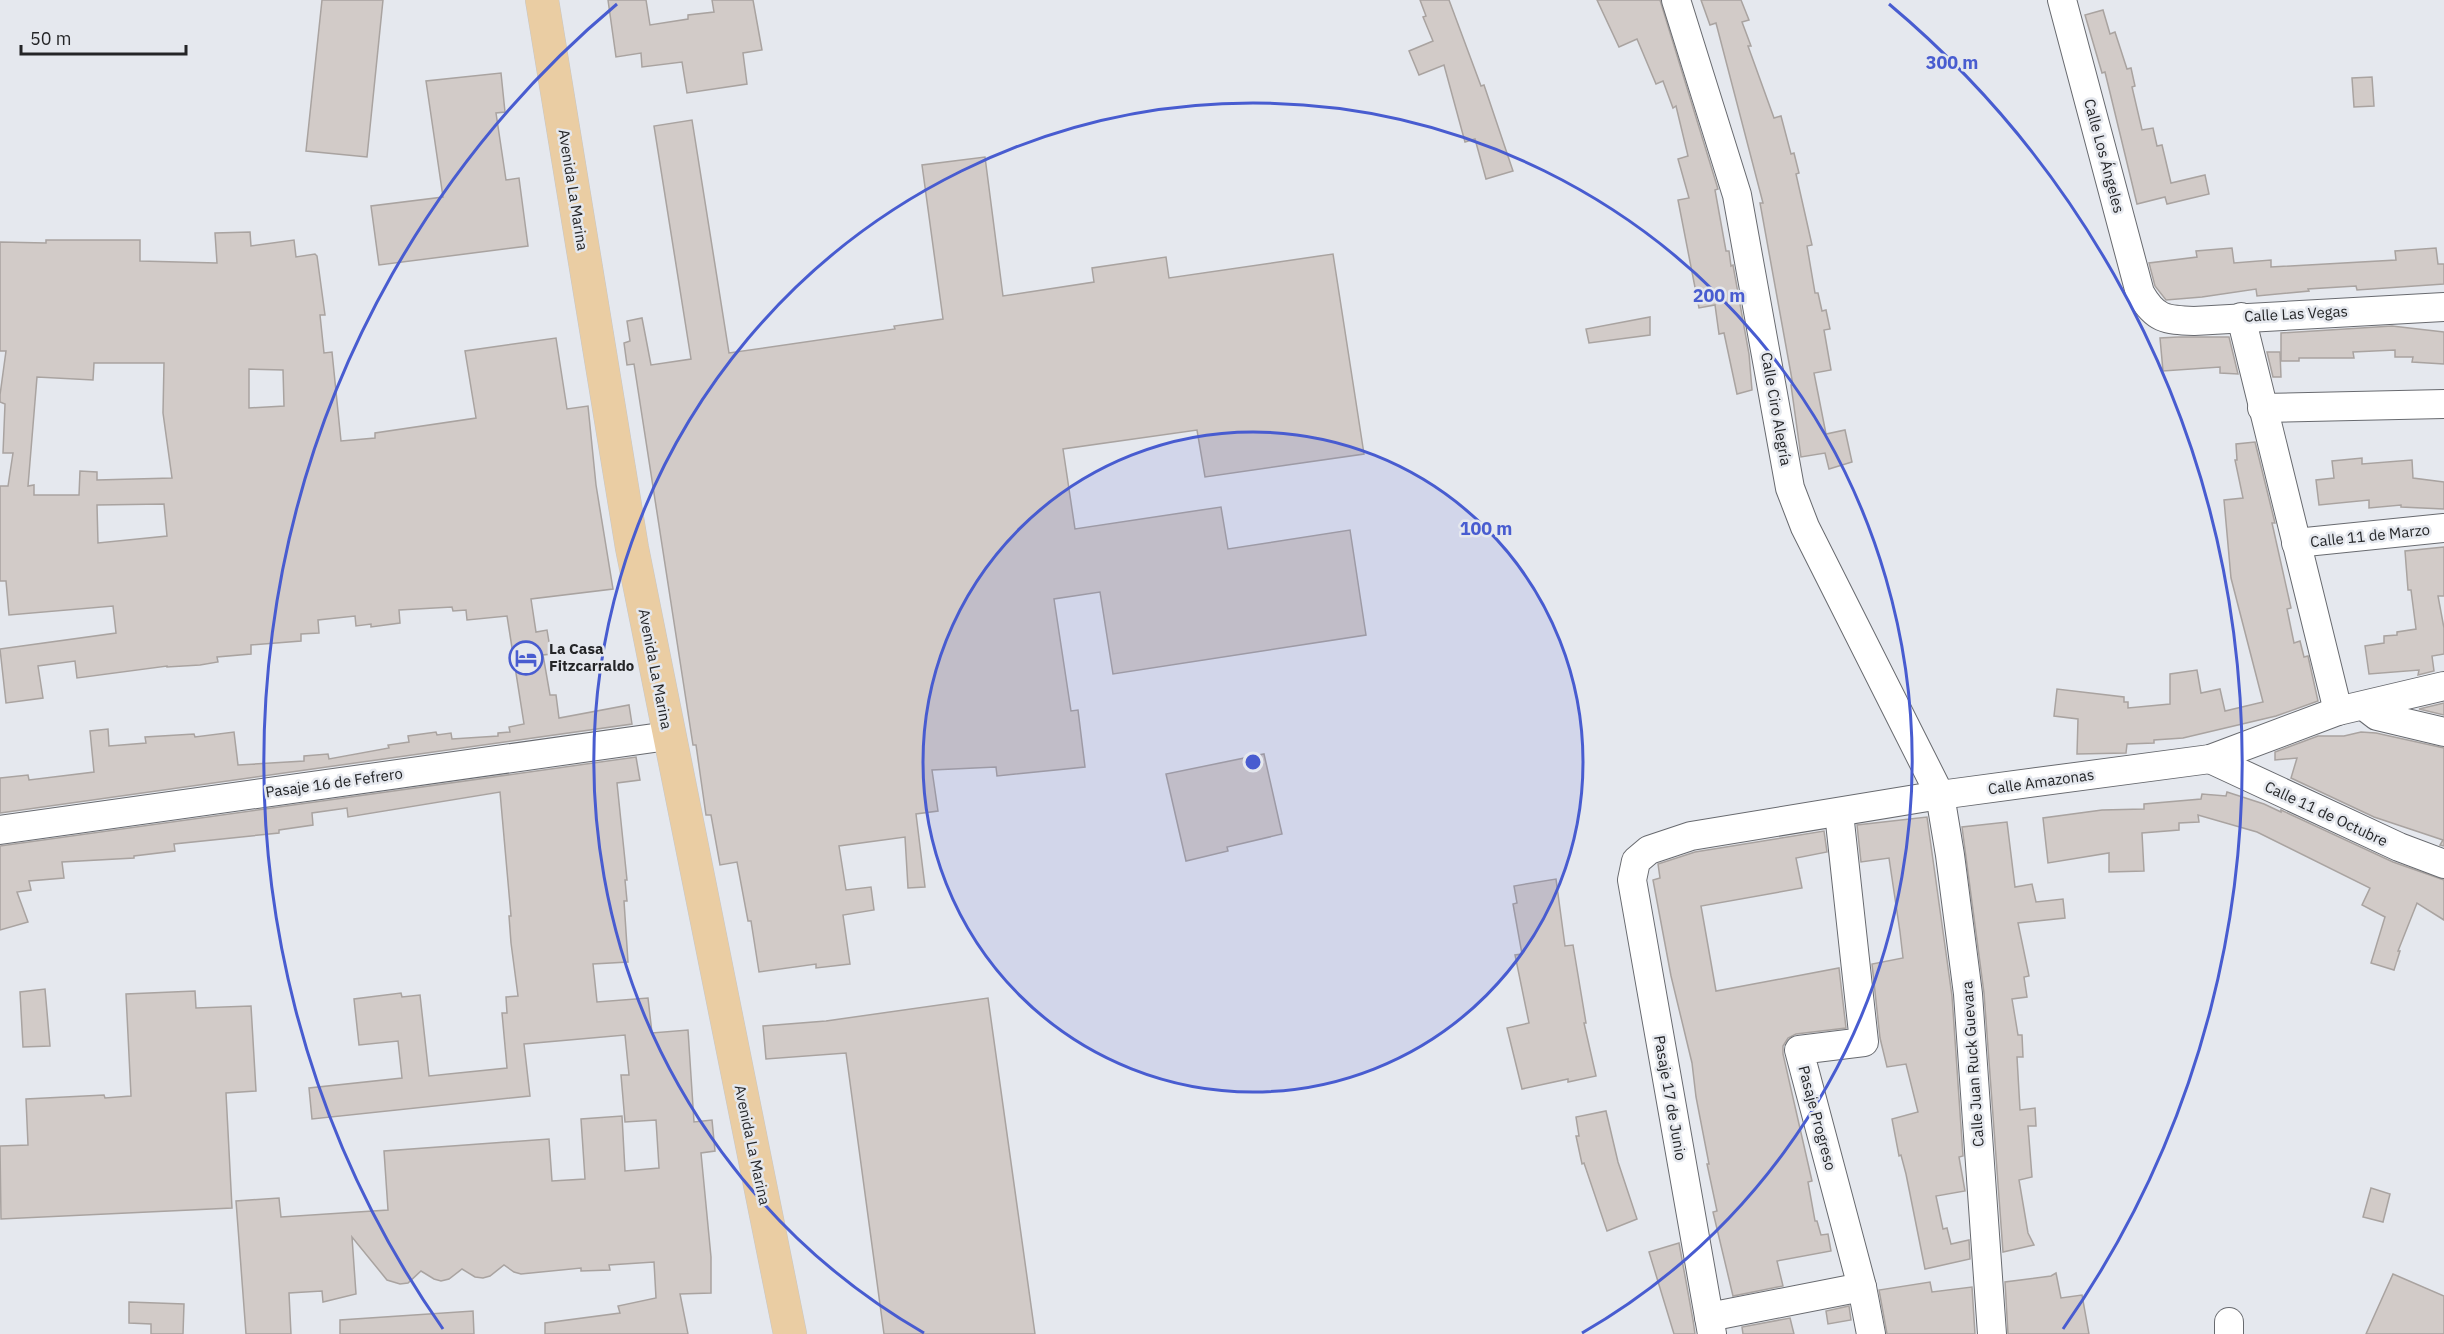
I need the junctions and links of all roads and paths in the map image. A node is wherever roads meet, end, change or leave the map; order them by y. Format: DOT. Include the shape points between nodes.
graph roads {
  1 [pos="542,0"];
  2 [pos="1676,0"];
  3 [pos="2062,0"];
  4 [pos="2444,307"];
  5 [pos="2150,309"];
  6 [pos="2241,317"];
  7 [pos="2444,405"];
  8 [pos="2262,408"];
  9 [pos="2444,528"];
  10 [pos="2296,543"];
  11 [pos="2444,686"];
  12 [pos="2351,708"];
  13 [pos="2444,732"];
  14 [pos="668,736"];
  15 [pos="2210,759"];
  16 [pos="1940,795"];
  17 [pos="1839,813"];
  18 [pos="0,830"];
  19 [pos="1636,861"];
  20 [pos="2444,864"];
  21 [pos="1863,1287"];
  22 [pos="1710,1326"];
  23 [pos="790,1334"];
  24 [pos="1871,1334"];
  25 [pos="1992,1334"];
  1 -- 14 [label="main road, Avenida La Marina" via="619,474"];
  2 -- 16 [label="street, Calle Ciro Alegría" via="1737,195 1790,488 1805,527"];
  3 -- 5 [label="street, Calle Los Ángeles" via="2140,292"];
  4 -- 6 [label="street, Calle Las Vegas"];
  5 -- 6 [label="street, Calle Las Vegas" via="2170,320"];
  6 -- 8 [label="street"];
  7 -- 8 [label="street"];
  8 -- 10 [label="street"];
  9 -- 10 [label="street, Calle 11 de Marzo"];
  10 -- 12 [label="street"];
  11 -- 12 [label="street, Calle Amazonas"];
  12 -- 13 [label="street"];
  12 -- 15 [label="street, Calle Amazonas"];
  14 -- 18 [label="street, Pasaje 16 de Fefrero"];
  14 -- 23 [label="main road, Avenida La Marina"];
  15 -- 16 [label="street, Calle Amazonas"];
  15 -- 20 [label="street, Calle 11 de Octubre" via="2399,848"];
  16 -- 17 [label="street, Calle Amazonas"];
  16 -- 25 [label="street, Calle Juan Ruck Guevara" via="1968,994"];
  17 -- 19 [label="street, Calle Amazonas" via="1691,836 1649,850"];
  17 -- 21 [label="street, Pasaje Progreso" via="1864,1042 1799,1050"];
  19 -- 22 [label="street, Pasaje 17 de Junio" via="1632,880"];
  21 -- 22 [label="street"];
  21 -- 24 [label="street, Pasaje Progreso"];
}
